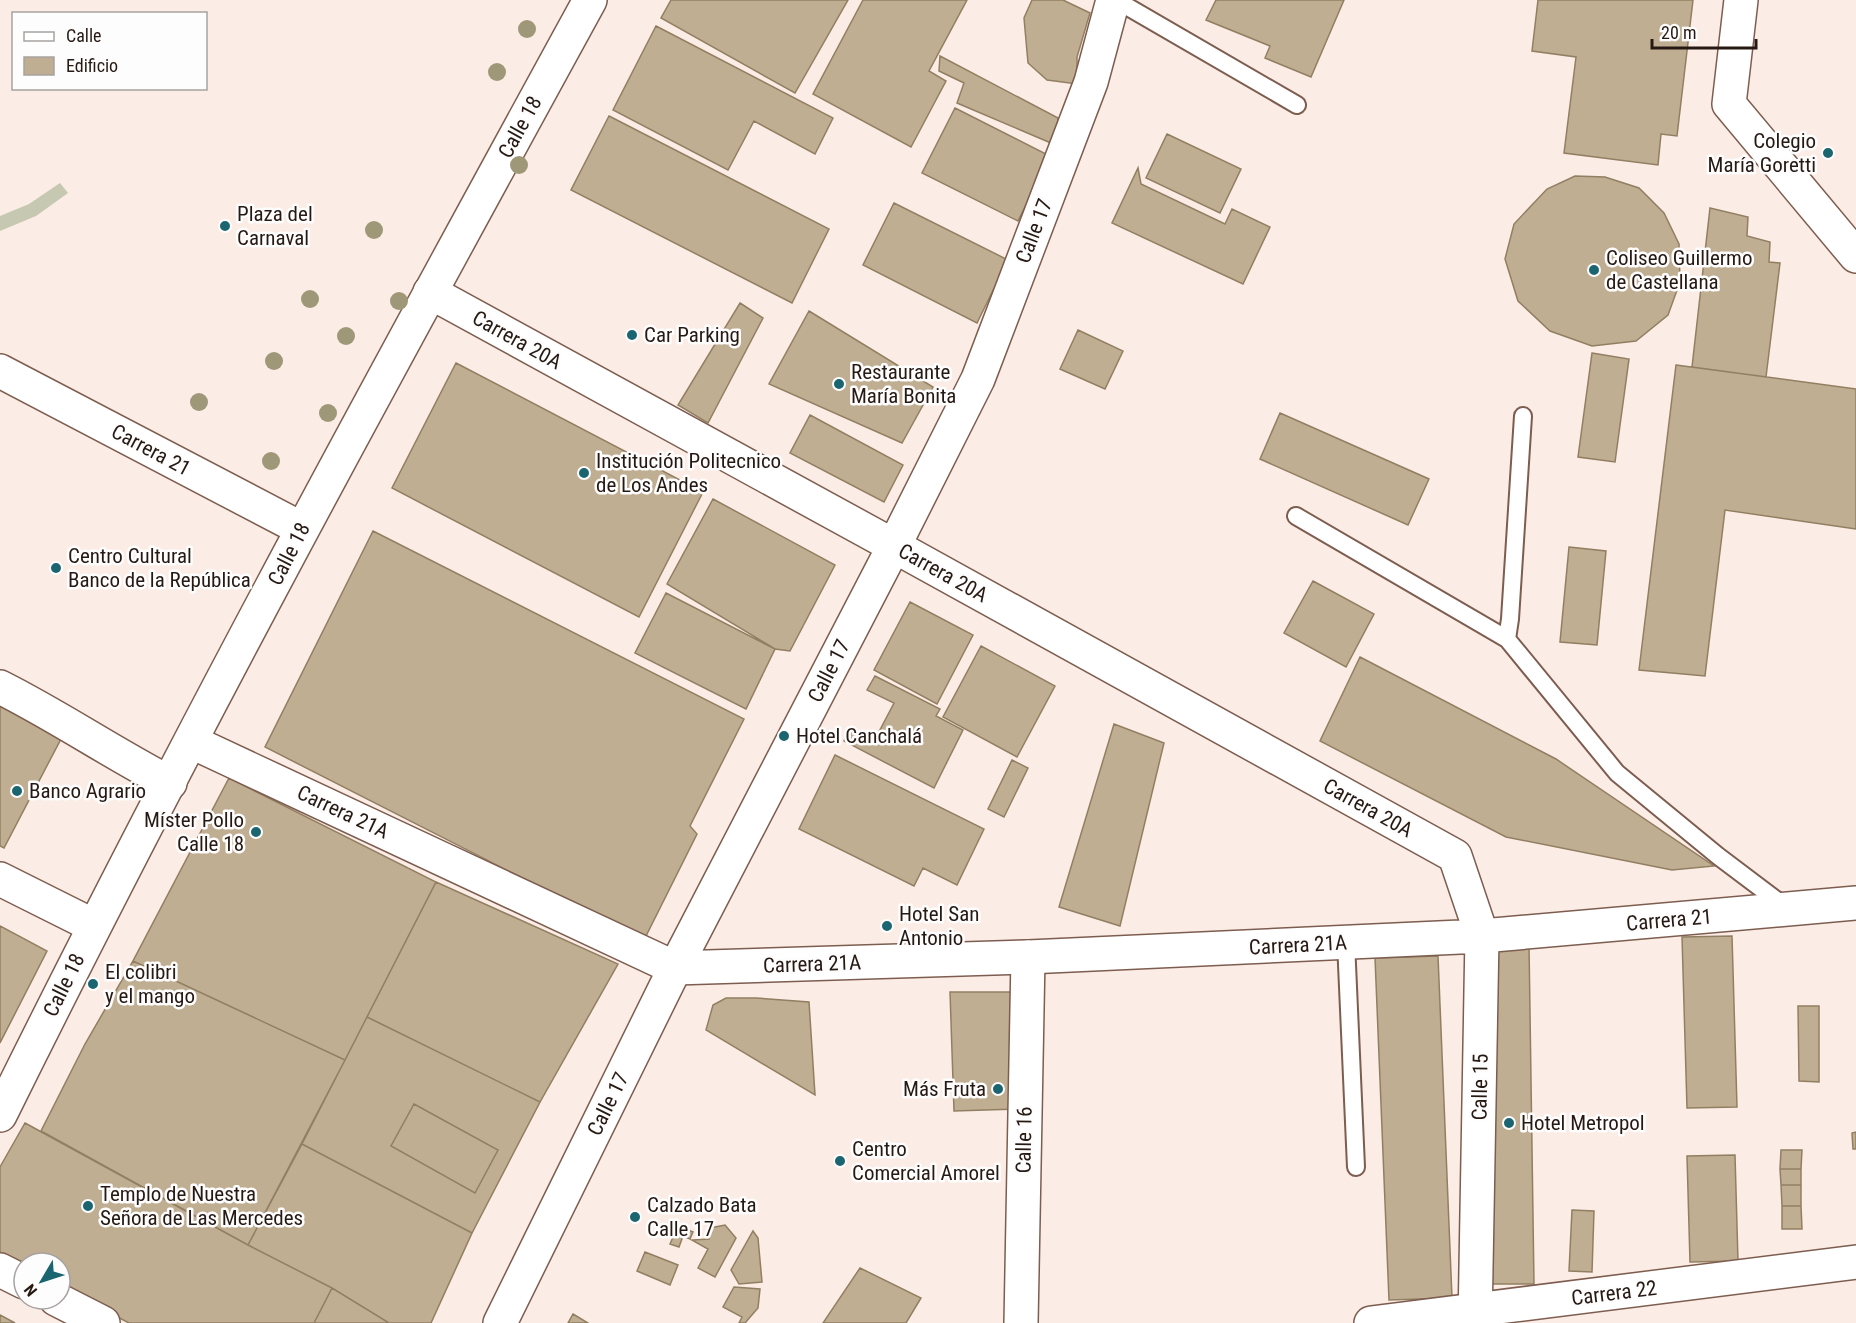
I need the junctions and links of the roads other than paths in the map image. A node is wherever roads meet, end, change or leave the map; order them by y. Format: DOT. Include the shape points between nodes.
graph roads {
  1 [pos="590,0"];
  2 [pos="1114,0"];
  3 [pos="1741,0"];
  4 [pos="1297,105"];
  5 [pos="1856,256"];
  6 [pos="430,292"];
  7 [pos="0,371"];
  8 [pos="1523,416"];
  9 [pos="1296,516"];
  10 [pos="302,529"];
  11 [pos="894,546"];
  12 [pos="1507,639"];
  13 [pos="0,687"];
  14 [pos="192,742"];
  15 [pos="170,783"];
  16 [pos="1455,856"];
  17 [pos="0,879"];
  18 [pos="1856,903"];
  19 [pos="1788,909"];
  20 [pos="94,926"];
  21 [pos="1482,936"];
  22 [pos="1346,942"];
  23 [pos="1028,957"];
  24 [pos="675,968"];
  25 [pos="0,1115"];
  26 [pos="1356,1167"];
  27 [pos="1856,1262"];
  28 [pos="72,1307"];
  29 [pos="1476,1317"];
  30 [pos="103,1323"];
  31 [pos="500,1323"];
  32 [pos="1021,1323"];
  33 [pos="1371,1323"];
  1 -- 6 [label="street, Calle 18"];
  2 -- 4 [label="lane"];
  2 -- 11 [label="street, Calle 17" via="1091,82 978,379"];
  3 -- 5 [label="street" via="1729,104"];
  6 -- 10 [label="street, Calle 18"];
  6 -- 11 [label="street, Carrera 20A"];
  7 -- 10 [label="street, Carrera 21"];
  8 -- 12 [label="lane"];
  9 -- 12 [label="lane"];
  10 -- 14 [label="street, Calle 18"];
  11 -- 16 [label="street, Carrera 20A"];
  11 -- 24 [label="street, Calle 17"];
  12 -- 19 [label="lane" via="1617,773"];
  13 -- 15 [label="street"];
  14 -- 15 [label="street, Calle 18"];
  14 -- 24 [label="street, Carrera 21A"];
  15 -- 20 [label="street, Calle 18"];
  16 -- 21 [label="street, Calle 15"];
  17 -- 20 [label="street"];
  18 -- 19 [label="street, Carrera 21"];
  19 -- 21 [label="street, Carrera 21"];
  20 -- 25 [label="street, Calle 18"];
  21 -- 22 [label="street, Carrera 21A"];
  21 -- 29 [label="street, Calle 15"];
  22 -- 23 [label="street, Carrera 21A"];
  22 -- 26 [label="lane"];
  23 -- 24 [label="street, Carrera 21A"];
  23 -- 32 [label="street, Calle 16"];
  24 -- 31 [label="street, Calle 17"];
  27 -- 29 [label="street, Carrera 22"];
  28 -- 30 [label="street"];
  29 -- 33 [label="street, Carrera 22"];
}
